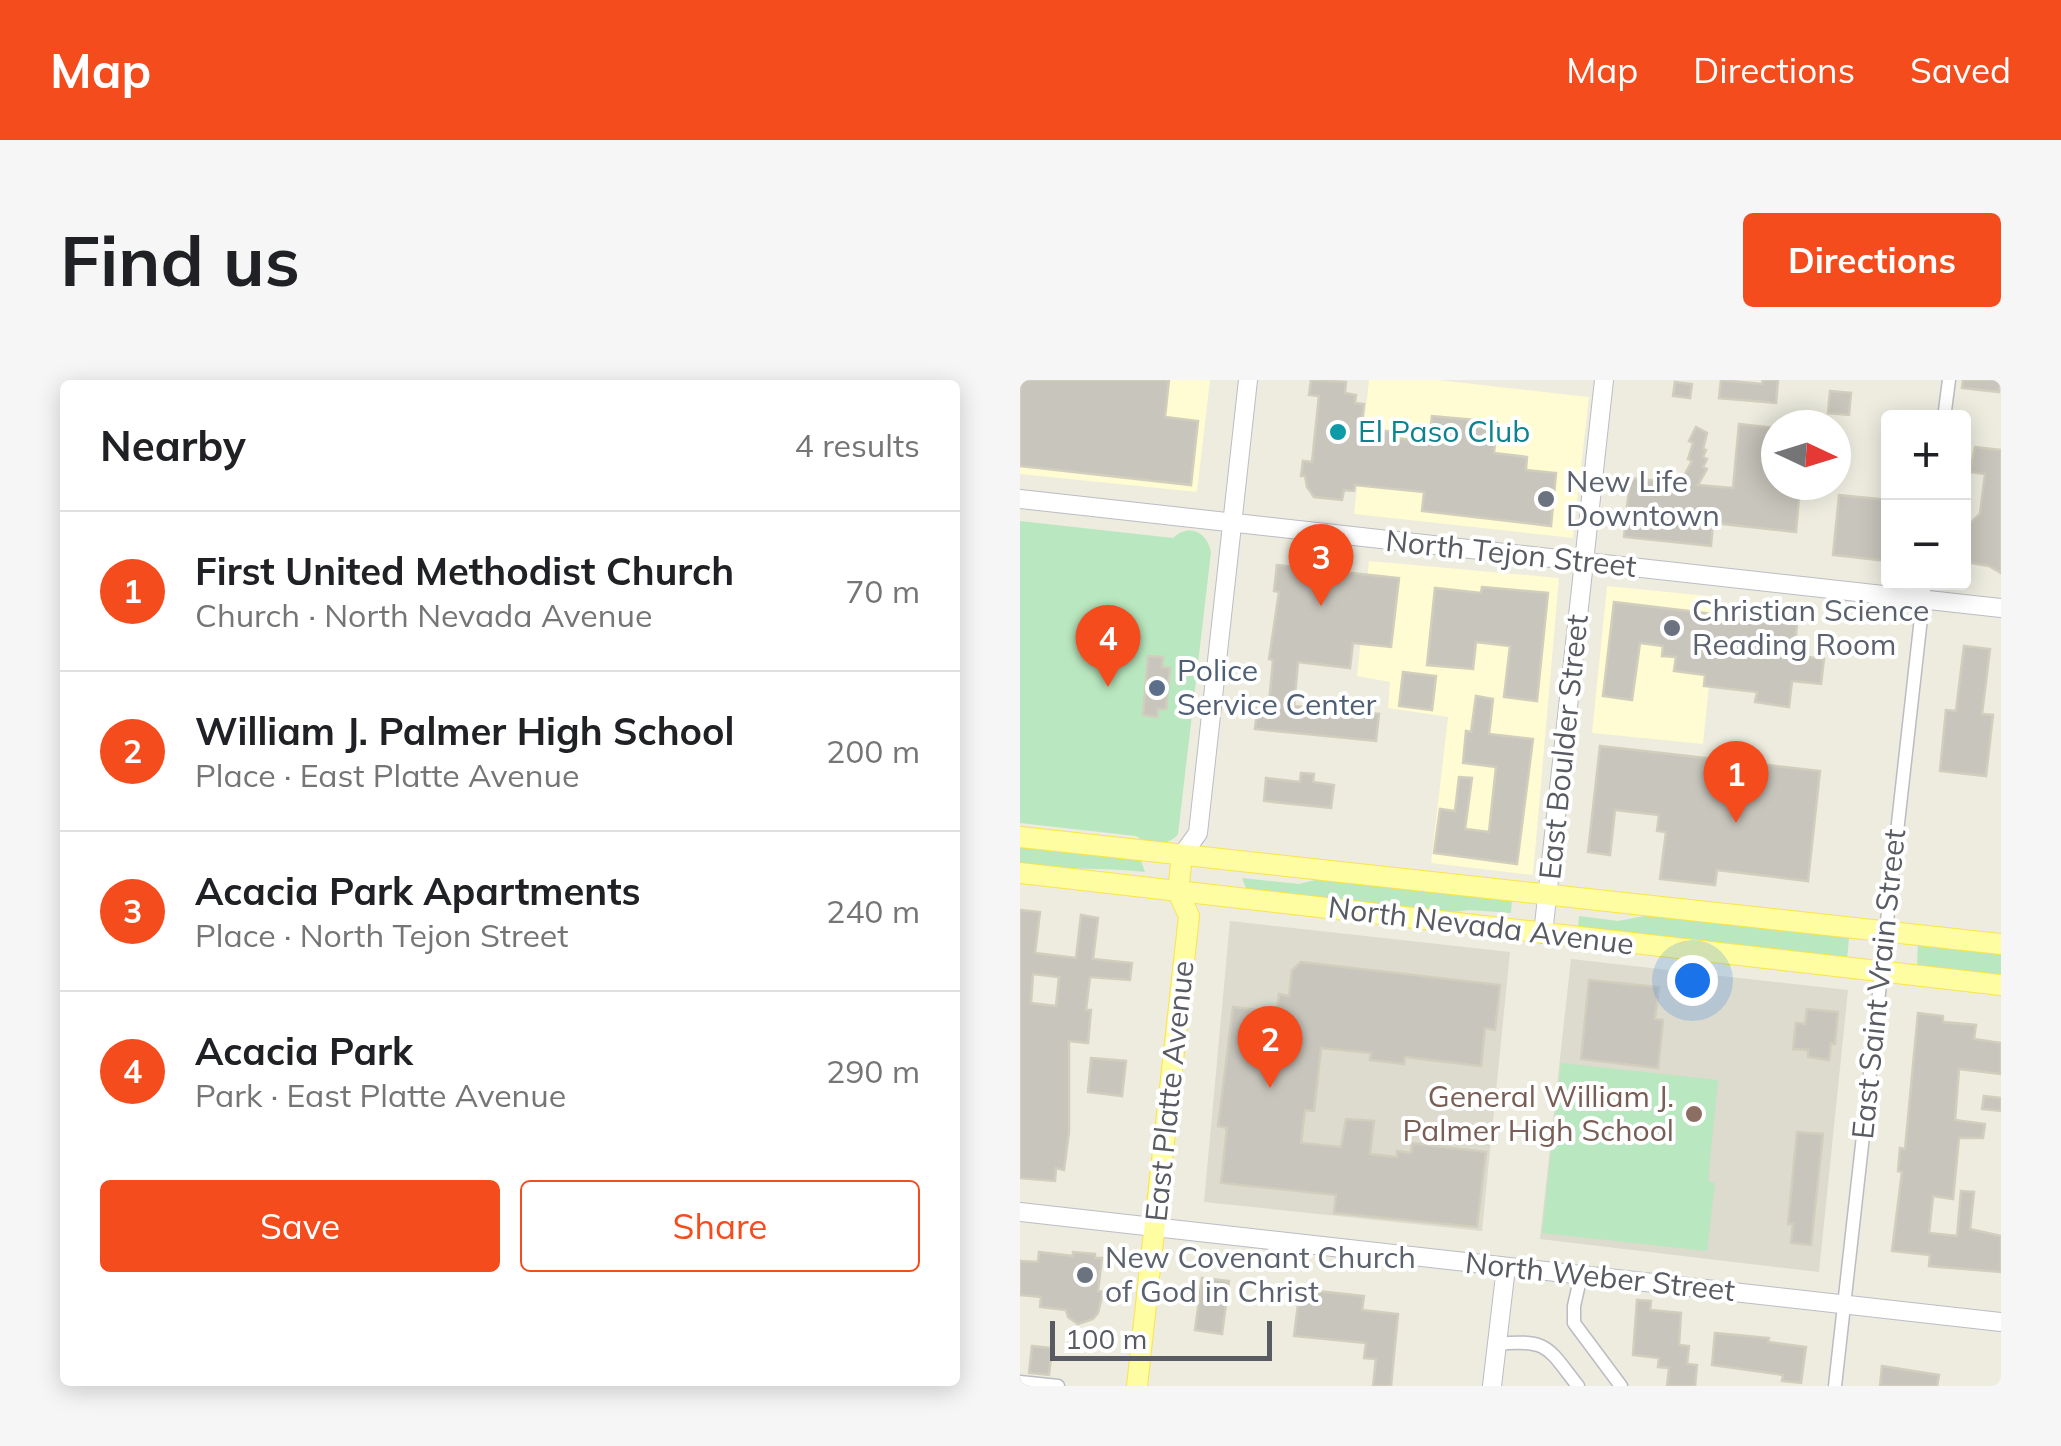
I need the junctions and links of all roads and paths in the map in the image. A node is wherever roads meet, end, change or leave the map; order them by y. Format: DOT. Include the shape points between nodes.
graph roads {
  1 [pos="1248,380"];
  2 [pos="1604,380"];
  3 [pos="1949,380"];
  4 [pos="1945,410"];
  5 [pos="1020,499"];
  6 [pos="1232,523"];
  7 [pos="1584,562"];
  8 [pos="1924,591"];
  9 [pos="2001,608"];
  10 [pos="1198,833"];
  11 [pos="1020,837"];
  12 [pos="1182,856"];
  13 [pos="1211,859"];
  14 [pos="1020,874"];
  15 [pos="1178,892"];
  16 [pos="1547,893"];
  17 [pos="1207,895"];
  18 [pos="1189,916"];
  19 [pos="1885,932"];
  20 [pos="1543,934"];
  21 [pos="2001,944"];
  22 [pos="1881,972"];
  23 [pos="2001,985"];
  24 [pos="1020,1212"];
  25 [pos="1155,1227"];
  26 [pos="1506,1266"];
  27 [pos="1581,1275"];
  28 [pos="1844,1304"];
  29 [pos="2001,1322"];
  30 [pos="1497,1344"];
  31 [pos="1020,1382"];
  32 [pos="1058,1386"];
  33 [pos="1137,1386"];
  34 [pos="1492,1386"];
  35 [pos="1578,1386"];
  36 [pos="1621,1386"];
  37 [pos="1835,1386"];
  1 -- 6 [label="street"];
  2 -- 7 [label="street, East Boulder Street"];
  3 -- 4 [label="street"];
  5 -- 6 [label="street, North Tejon Street"];
  6 -- 7 [label="street, North Tejon Street"];
  6 -- 10 [label="street"];
  7 -- 8 [label="street, North Tejon Street"];
  7 -- 16 [label="street, East Boulder Street"];
  8 -- 9 [label="street, North Tejon Street"];
  8 -- 19 [label="street, East Saint Vrain Street"];
  10 -- 12 [label="street"];
  10 -- 13 [label="street"];
  11 -- 12 [label="main road, North Nevada Avenue"];
  12 -- 13 [label="main road, North Nevada Avenue"];
  12 -- 15 [label="main road"];
  13 -- 16 [label="main road, North Nevada Avenue"];
  13 -- 17 [label="main road"];
  14 -- 15 [label="main road, North Nevada Avenue"];
  15 -- 17 [label="main road, North Nevada Avenue"];
  15 -- 18 [label="main road, East Platte Avenue"];
  16 -- 19 [label="main road, North Nevada Avenue"];
  16 -- 20 [label="street, East Boulder Street"];
  17 -- 18 [label="main road, East Platte Avenue"];
  17 -- 20 [label="main road, North Nevada Avenue"];
  18 -- 25 [label="main road, East Platte Avenue"];
  19 -- 21 [label="main road, North Nevada Avenue"];
  19 -- 22 [label="street, East Saint Vrain Street"];
  20 -- 22 [label="main road, North Nevada Avenue"];
  22 -- 23 [label="main road, North Nevada Avenue"];
  22 -- 28 [label="street, East Saint Vrain Street"];
  24 -- 25 [label="street, North Weber Street"];
  25 -- 26 [label="street, North Weber Street"];
  25 -- 33 [label="main road, East Platte Avenue"];
  26 -- 27 [label="street, North Weber Street"];
  26 -- 30 [label="street"];
  27 -- 28 [label="street, North Weber Street"];
  27 -- 36 [label="street" via="1574,1324"];
  28 -- 29 [label="street, North Weber Street"];
  28 -- 37 [label="street, East Saint Vrain Street"];
  30 -- 34 [label="street"];
  30 -- 35 [label="street" via="1530,1341 1546,1347"];
  31 -- 32 [label="street"];
}
